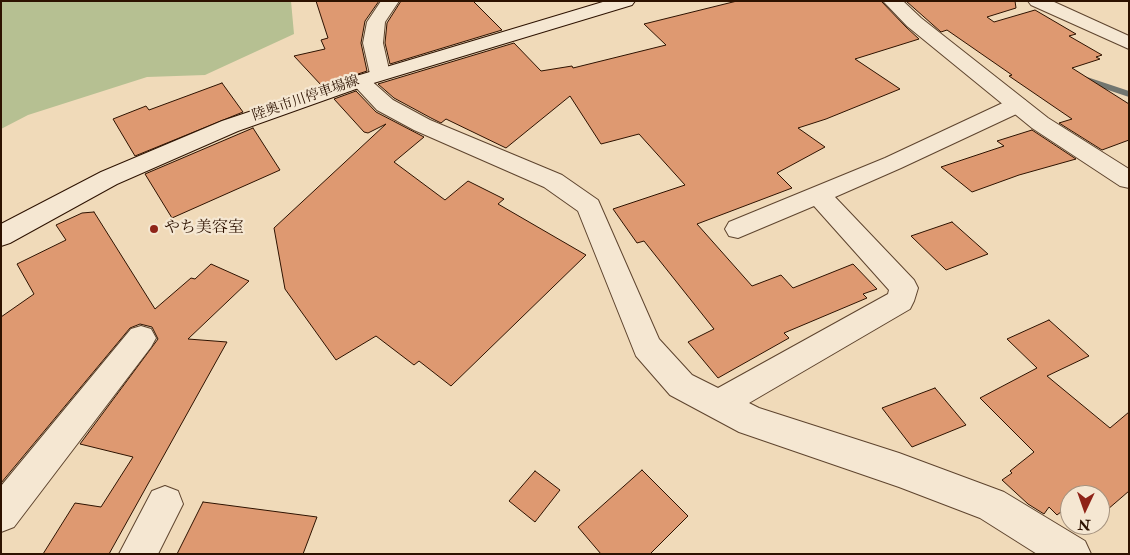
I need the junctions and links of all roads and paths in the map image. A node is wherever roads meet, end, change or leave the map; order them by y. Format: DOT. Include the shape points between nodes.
graph roads {
  1 [pos="390,1"];
  2 [pos="626,1"];
  3 [pos="892,1"];
  4 [pos="1037,1"];
  5 [pos="1129,43"];
  6 [pos="370,78"];
  7 [pos="1017,105"];
  8 [pos="1129,180"];
  9 [pos="817,194"];
  10 [pos="738,229"];
  11 [pos="1,236"];
  12 [pos="141,338"];
  13 [pos="719,404"];
  14 [pos="165,504"];
  15 [pos="1,514"];
  16 [pos="138,554"];
  17 [pos="1072,554"];
  1 -- 6 [label="street" via="376,22"];
  2 -- 6 [label="street, 陸奥市川停車場線"];
  3 -- 7 [label="street"];
  4 -- 5 [label="street"];
  6 -- 11 [label="street, 陸奥市川停車場線" via="274,110 190,143 109,178"];
  6 -- 13 [label="street" via="385,105 422,125 553,181 590,206 647,346 680,384"];
  7 -- 8 [label="street" via="1040,124"];
  7 -- 9 [label="street" via="893,163"];
  9 -- 10 [label="street"];
  9 -- 13 [label="street" via="904,288 900,301"];
  12 -- 15 [label="street"];
  13 -- 17 [label="street" via="751,421 899,470 990,505"];
  14 -- 16 [label="street"];
}
